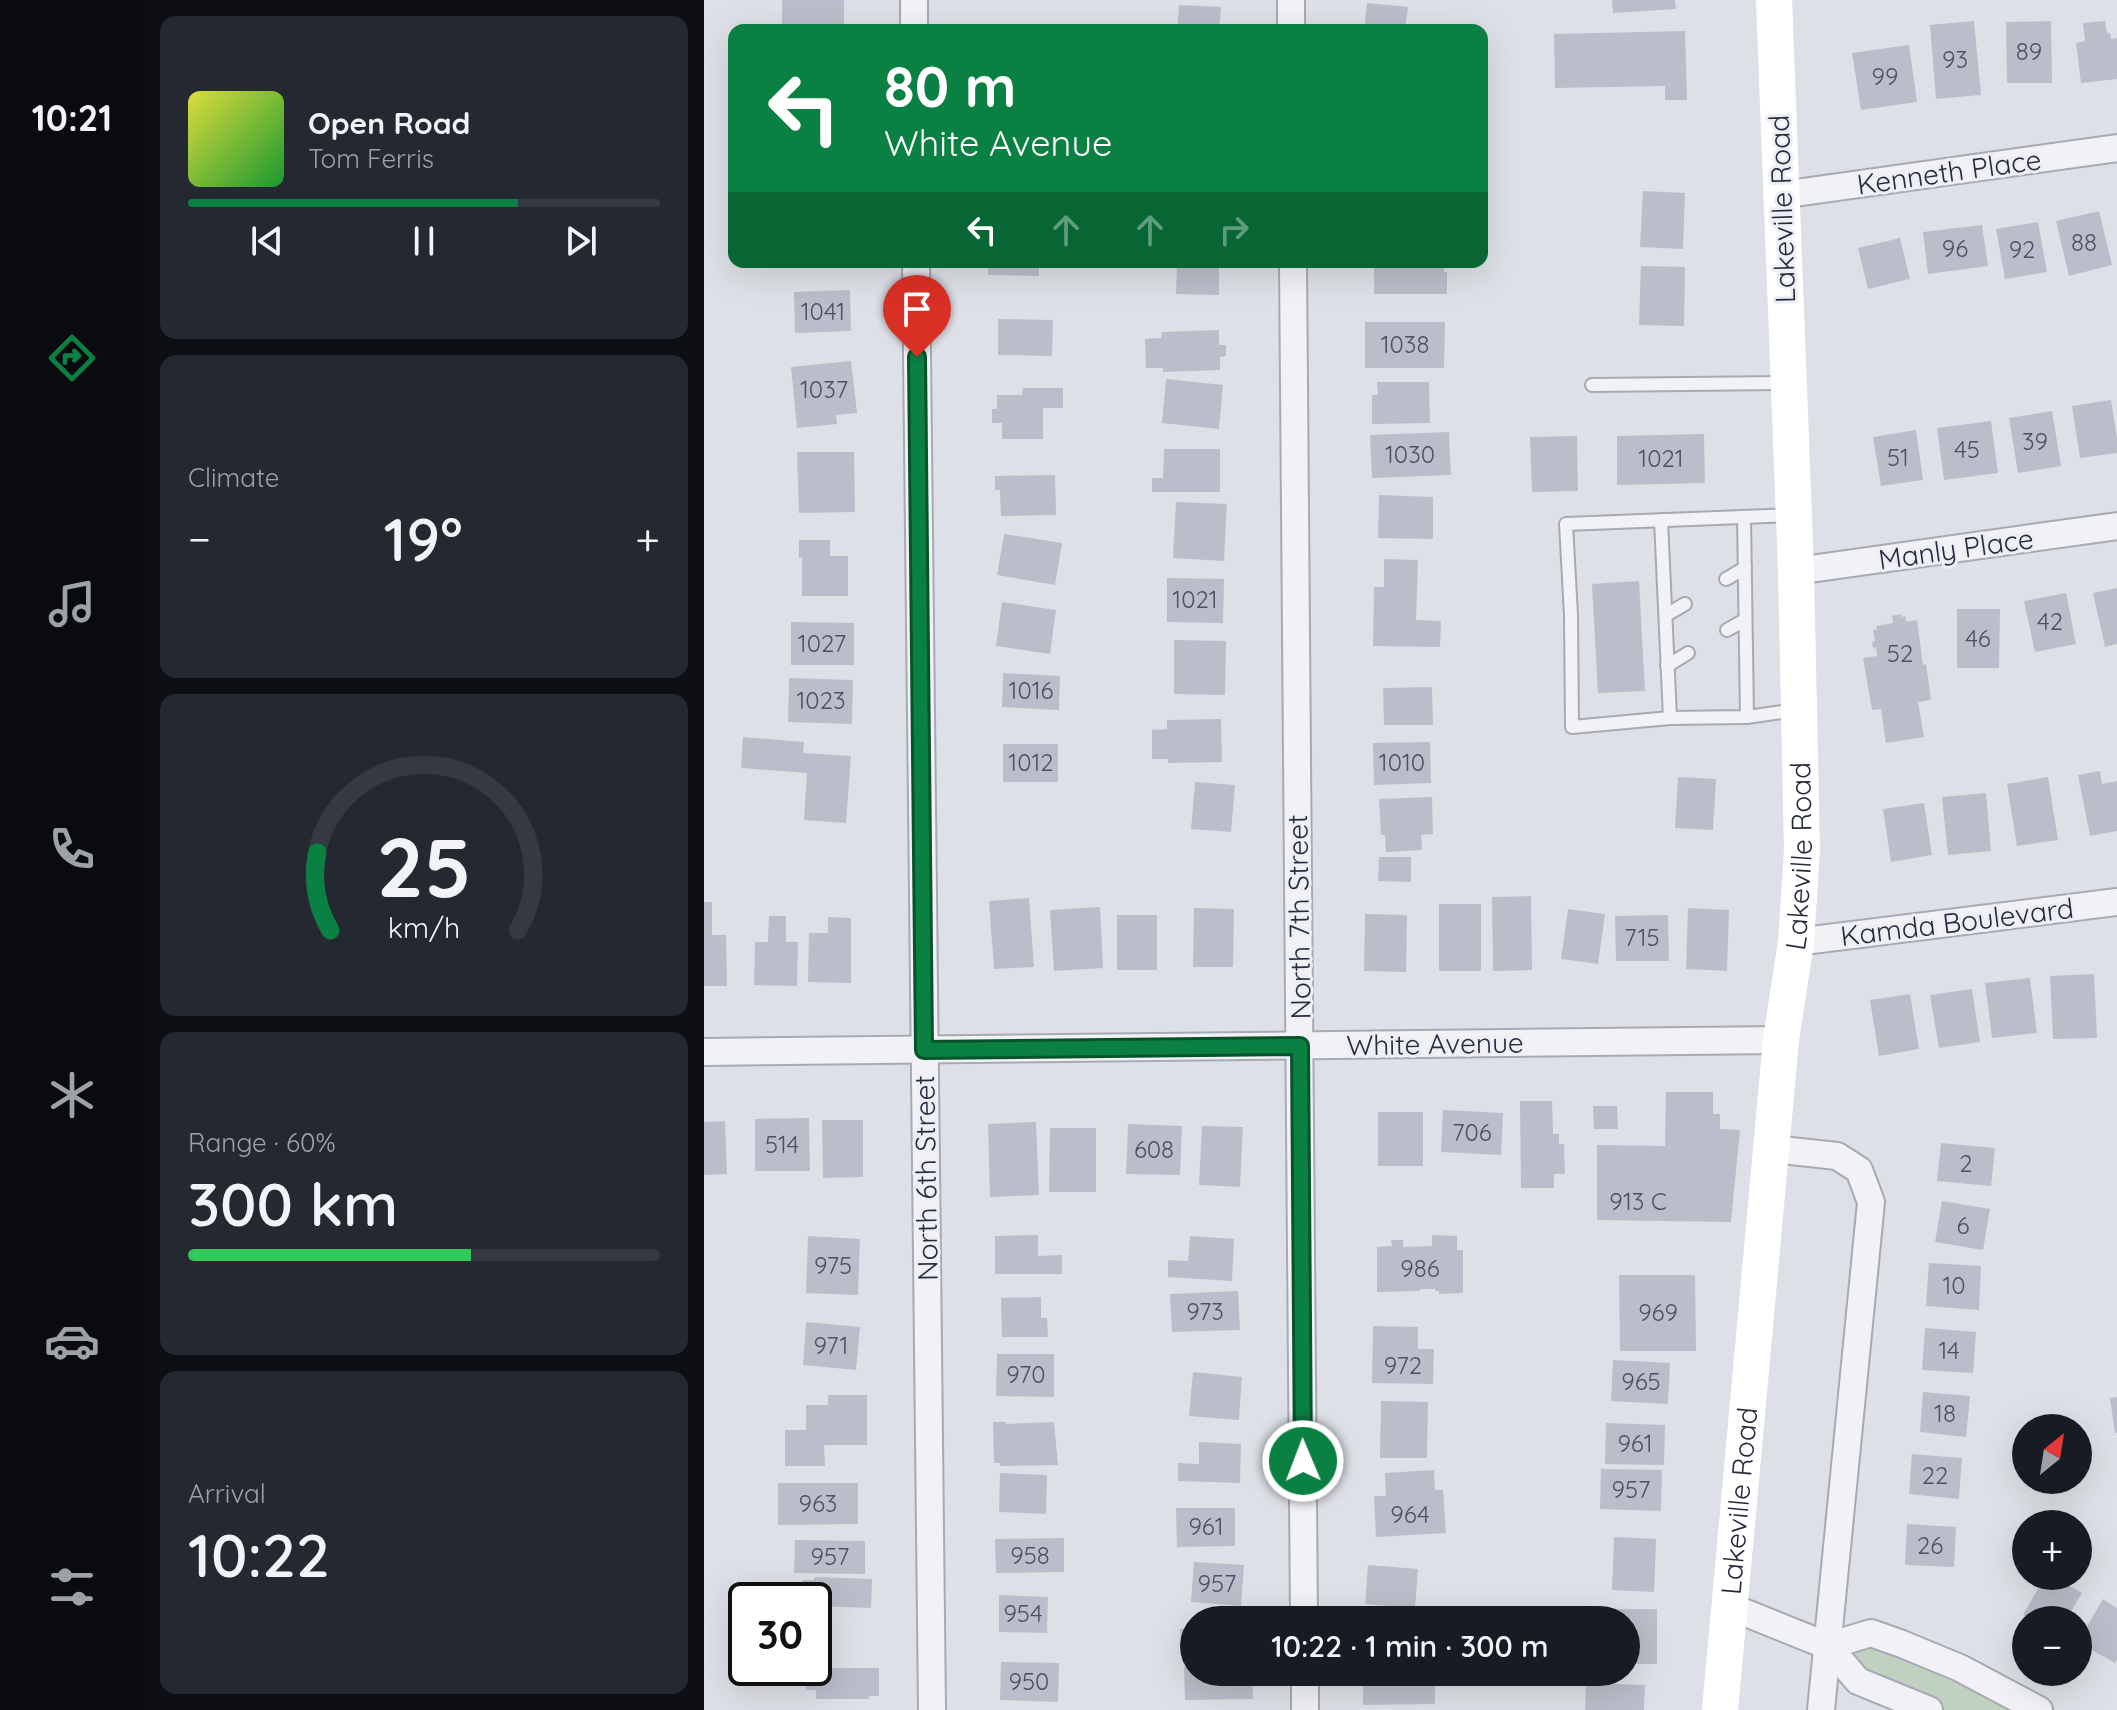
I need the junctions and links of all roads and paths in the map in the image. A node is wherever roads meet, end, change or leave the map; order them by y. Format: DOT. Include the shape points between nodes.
graph roads {
  1 [pos="914,0"];
  2 [pos="1291,0"];
  3 [pos="1774,0"];
  4 [pos="914,24"];
  5 [pos="1291,24"];
  6 [pos="2117,148"];
  7 [pos="1781,195"];
  8 [pos="916,268"];
  9 [pos="1293,268"];
  10 [pos="1789,383"];
  11 [pos="1592,385"];
  12 [pos="1794,514"];
  13 [pos="1744,517"];
  14 [pos="1661,520"];
  15 [pos="2117,526"];
  16 [pos="1745,568"];
  17 [pos="1796,571"];
  18 [pos="1726,579"];
  19 [pos="1685,604"];
  20 [pos="1666,615"];
  21 [pos="1745,620"];
  22 [pos="1727,630"];
  23 [pos="1688,653"];
  24 [pos="1667,666"];
  25 [pos="1799,709"];
  26 [pos="1747,717"];
  27 [pos="1670,718"];
  28 [pos="2117,902"];
  29 [pos="1796,942"];
  30 [pos="1781,1040"];
  31 [pos="1300,1046"];
  32 [pos="924,1050"];
  33 [pos="704,1052"];
  34 [pos="1772,1149"];
  35 [pos="1304,1606"];
  36 [pos="1731,1607"];
  37 [pos="1828,1646"];
  38 [pos="1305,1686"];
  39 [pos="932,1710"];
  40 [pos="1305,1710"];
  41 [pos="1720,1710"];
  42 [pos="1821,1710"];
  43 [pos="1929,1710"];
  44 [pos="2039,1710"];
  1 -- 4 [label="street"];
  2 -- 5 [label="street"];
  3 -- 7 [label="main road, Lakeville Road"];
  6 -- 7 [label="street, Kenneth Place"];
  7 -- 10 [label="main road, Lakeville Road"];
  8 -- 32 [label="street, North 6th Street"];
  9 -- 31 [label="street, North 7th Street"];
  10 -- 11 [label="lane"];
  10 -- 12 [label="main road, Lakeville Road"];
  12 -- 13 [label="lane"];
  12 -- 17 [label="main road, Lakeville Road"];
  13 -- 14 [label="lane"];
  13 -- 16 [label="lane"];
  14 -- 20 [label="lane"];
  14 -- 27 [label="lane" via="1566,524 1572,727"];
  15 -- 17 [label="street, Manly Place"];
  16 -- 18 [label="lane"];
  16 -- 21 [label="lane"];
  17 -- 25 [label="main road, Lakeville Road"];
  19 -- 20 [label="lane"];
  20 -- 24 [label="lane"];
  21 -- 22 [label="lane"];
  21 -- 26 [label="lane"];
  23 -- 24 [label="lane"];
  24 -- 27 [label="lane"];
  25 -- 26 [label="lane"];
  25 -- 29 [label="main road, Lakeville Road" via="1802,850"];
  26 -- 27 [label="lane"];
  28 -- 29 [label="street, Kamda Boulevard"];
  29 -- 30 [label="main road, Lakeville Road"];
  30 -- 31 [label="street, White Avenue"];
  30 -- 34 [label="main road, Lakeville Road"];
  31 -- 32 [label="street, White Avenue"];
  31 -- 35 [label="street, North 7th Street"];
  32 -- 33 [label="street, White Avenue"];
  32 -- 39 [label="street, North 6th Street"];
  34 -- 36 [label="main road, Lakeville Road"];
  34 -- 37 [label="street" via="1837,1156 1859,1170 1871,1202"];
  36 -- 37 [label="street"];
  36 -- 41 [label="main road, Lakeville Road"];
  37 -- 42 [label="street"];
  37 -- 43 [label="street" via="1858,1681"];
  37 -- 44 [label="street" via="1871,1633 1960,1668"];
  38 -- 40 [label="street"];
}
